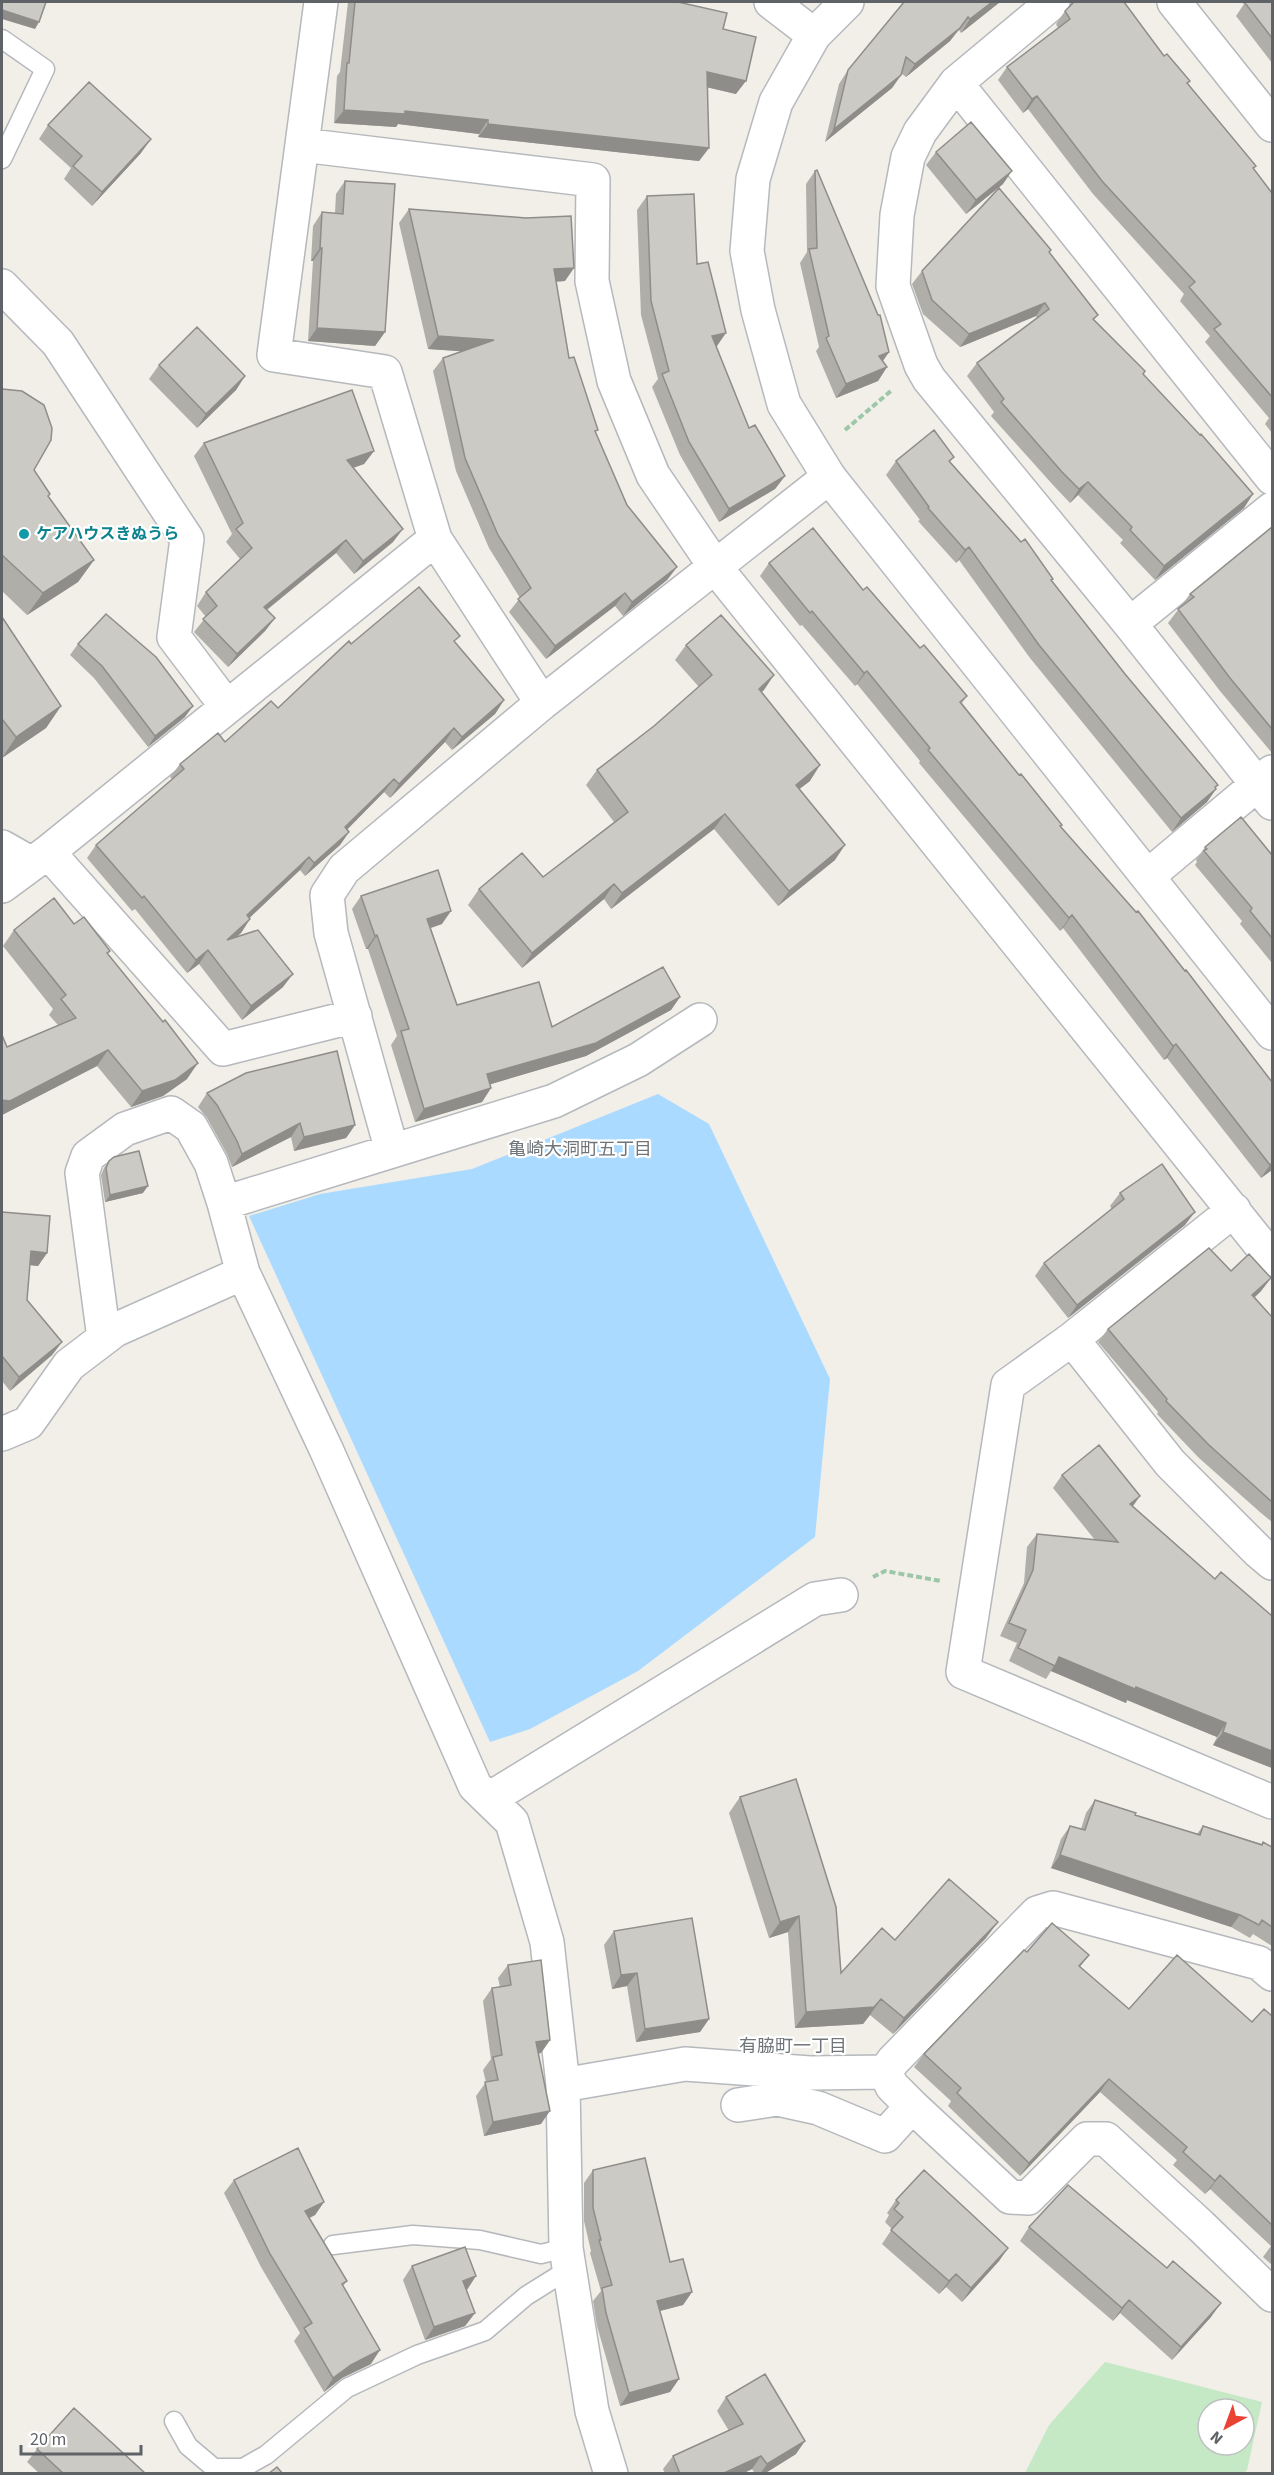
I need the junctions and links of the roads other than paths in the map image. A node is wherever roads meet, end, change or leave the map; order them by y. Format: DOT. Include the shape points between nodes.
graph roads {
  1 [pos="321,2"];
  2 [pos="771,2"];
  3 [pos="847,2"];
  4 [pos="1053,2"];
  5 [pos="1174,2"];
  6 [pos="814,35"];
  7 [pos="2,39"];
  8 [pos="956,83"];
  9 [pos="1269,112"];
  10 [pos="302,145"];
  11 [pos="2,159"];
  12 [pos="2,285"];
  13 [pos="829,477"];
  14 [pos="1272,478"];
  15 [pos="1272,509"];
  16 [pos="435,539"];
  17 [pos="716,568"];
  18 [pos="1130,624"];
  19 [pos="542,703"];
  20 [pos="227,707"];
  21 [pos="1268,787"];
  22 [pos="2,847"];
  23 [pos="40,858"];
  24 [pos="1148,876"];
  25 [pos="2,886"];
  26 [pos="355,1016"];
  27 [pos="700,1020"];
  28 [pos="1272,1033"];
  29 [pos="392,1151"];
  30 [pos="224,1203"];
  31 [pos="1234,1210"];
  32 [pos="1272,1259"];
  33 [pos="243,1273"];
  34 [pos="104,1338"];
  35 [pos="1072,1340"];
  36 [pos="2,1434"];
  37 [pos="1272,1563"];
  38 [pos="841,1595"];
  39 [pos="489,1799"];
  40 [pos="1272,1802"];
  41 [pos="1272,1974"];
  42 [pos="885,2072"];
  43 [pos="564,2085"];
  44 [pos="738,2105"];
  45 [pos="912,2106"];
  46 [pos="333,2246"];
  47 [pos="567,2258"];
  48 [pos="1272,2295"];
  49 [pos="174,2421"];
  50 [pos="611,2474"];
  1 -- 10 [label="street"];
  2 -- 6 [label="street"];
  3 -- 6 [label="street"];
  4 -- 8 [label="street"];
  5 -- 9 [label="street"];
  6 -- 13 [label="street" via="776,102 753,179 747,251 758,310 784,404"];
  7 -- 11 [label="lane" via="45,69"];
  8 -- 14 [label="street"];
  8 -- 18 [label="street" via="920,132 908,157 897,215 893,286 921,365 936,388"];
  10 -- 16 [label="street" via="274,355 385,372"];
  10 -- 17 [label="street" via="593,180 592,280 614,381 653,475"];
  12 -- 20 [label="street" via="58,344 187,539 174,637"];
  13 -- 17 [label="street"];
  13 -- 24 [label="street"];
  15 -- 18 [label="street"];
  16 -- 19 [label="street"];
  16 -- 20 [label="street"];
  17 -- 19 [label="street"];
  17 -- 31 [label="street"];
  18 -- 21 [label="street"];
  19 -- 26 [label="street" via="344,869 327,895 331,933"];
  20 -- 23 [label="street"];
  21 -- 24 [label="street"];
  22 -- 23 [label="street"];
  23 -- 25 [label="street"];
  23 -- 26 [label="street" via="223,1049"];
  24 -- 28 [label="street"];
  26 -- 29 [label="street"];
  27 -- 29 [label="street" via="638,1060 554,1101"];
  29 -- 30 [label="street"];
  30 -- 33 [label="street"];
  30 -- 34 [label="street" via="212,1163 191,1127 171,1113 125,1129 88,1156 82,1173"];
  31 -- 32 [label="street"];
  31 -- 35 [label="street"];
  33 -- 34 [label="street" via="114,1330"];
  33 -- 39 [label="street" via="326,1449 475,1786"];
  34 -- 36 [label="street" via="69,1365 28,1423"];
  35 -- 37 [label="street" via="1170,1463"];
  35 -- 40 [label="street" via="1008,1385 963,1672"];
  38 -- 39 [label="street" via="815,1599"];
  39 -- 43 [label="street" via="512,1822 546,1942"];
  41 -- 42 [label="street" via="1259,1963 1053,1908 1037,1913"];
  42 -- 43 [label="street" via="810,2073 686,2064"];
  42 -- 45 [label="street" via="892,2086"];
  43 -- 47 [label="street"];
  44 -- 45 [label="street" via="777,2099 818,2108 885,2136"];
  45 -- 48 [label="street" via="1010,2197 1028,2198 1087,2139 1106,2139"];
  46 -- 47 [label="lane" via="413,2235 480,2240"];
  47 -- 49 [label="lane" via="485,2331 417,2355 347,2388 266,2456 243,2468 214,2468 188,2446"];
  47 -- 50 [label="street" via="592,2411"];
}
